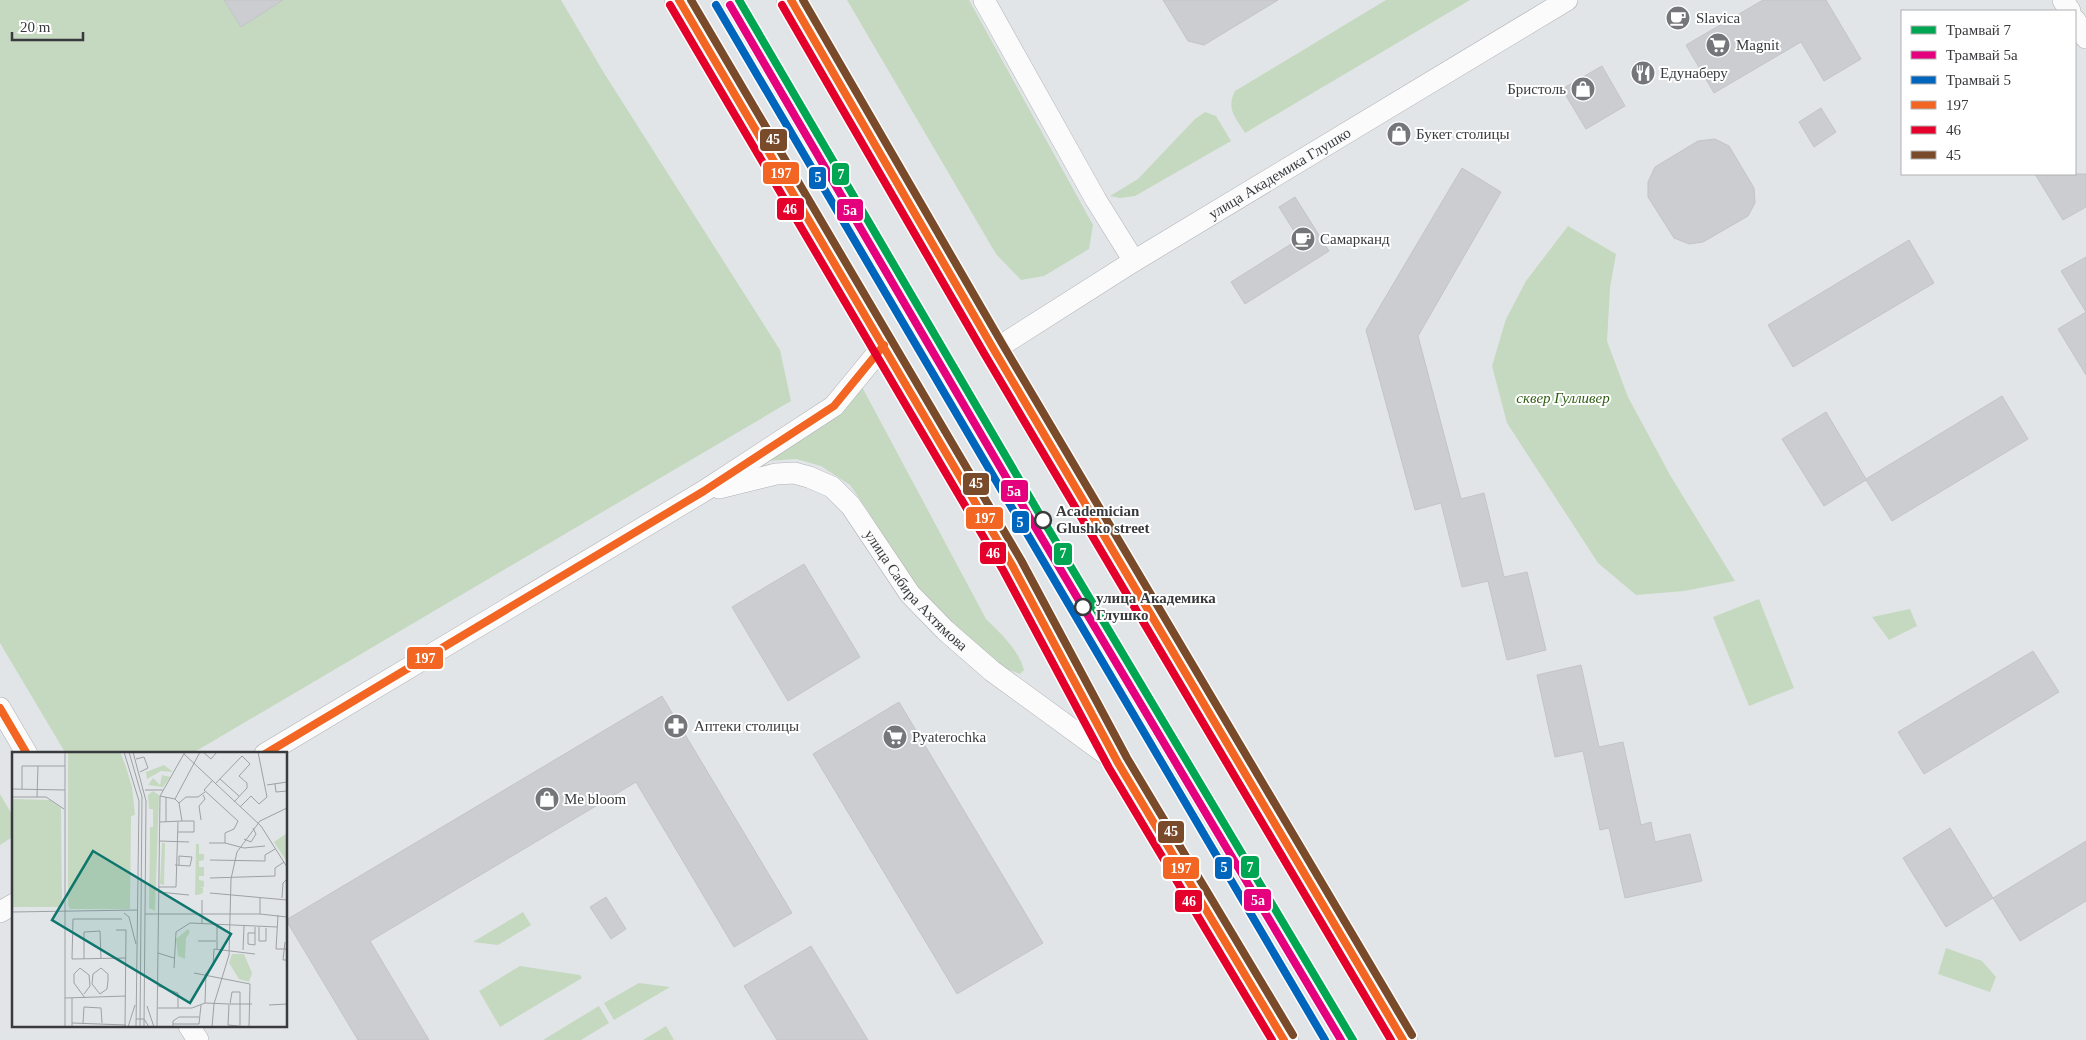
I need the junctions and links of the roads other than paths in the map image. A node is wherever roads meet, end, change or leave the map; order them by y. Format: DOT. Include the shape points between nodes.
graph roads {
  1 [pos="679,0"];
  2 [pos="791,0"];
  3 [pos="984,0"];
  4 [pos="1567,0"];
  5 [pos="2076,22"];
  6 [pos="2086,38"];
  7 [pos="1134,261"];
  8 [pos="884,345"];
  9 [pos="994,350"];
  10 [pos="704,491"];
  11 [pos="0,708"];
  12 [pos="26,752"];
  13 [pos="269,752"];
  14 [pos="1118,763"];
  15 [pos="12,905"];
  16 [pos="0,912"];
  17 [pos="191,1028"];
  18 [pos="198,1040"];
  19 [pos="1284,1040"];
  20 [pos="1403,1040"];
  1 -- 8 [label="main road"];
  2 -- 9 [label="main road"];
  3 -- 7 [label="street" via="1091,192"];
  4 -- 7 [label="street, улица Академика Глушко"];
  5 -- 6 [label="street"];
  7 -- 9 [label="street, улица Академика Глушко"];
  8 -- 10 [label="street, улица Сабира Ахтямова" via="834,406"];
  8 -- 14 [label="main road" via="1012,565"];
  9 -- 20 [label="main road"];
  10 -- 13 [label="street, улица Сабира Ахтямова"];
  10 -- 14 [label="street, улица Сабира Ахтямова" via="776,474 809,476 832,487 851,506 910,594 945,630 992,671"];
  11 -- 12 [label="street"];
  14 -- 19 [label="main road"];
  15 -- 16 [label="street"];
  17 -- 18 [label="street"];
}
